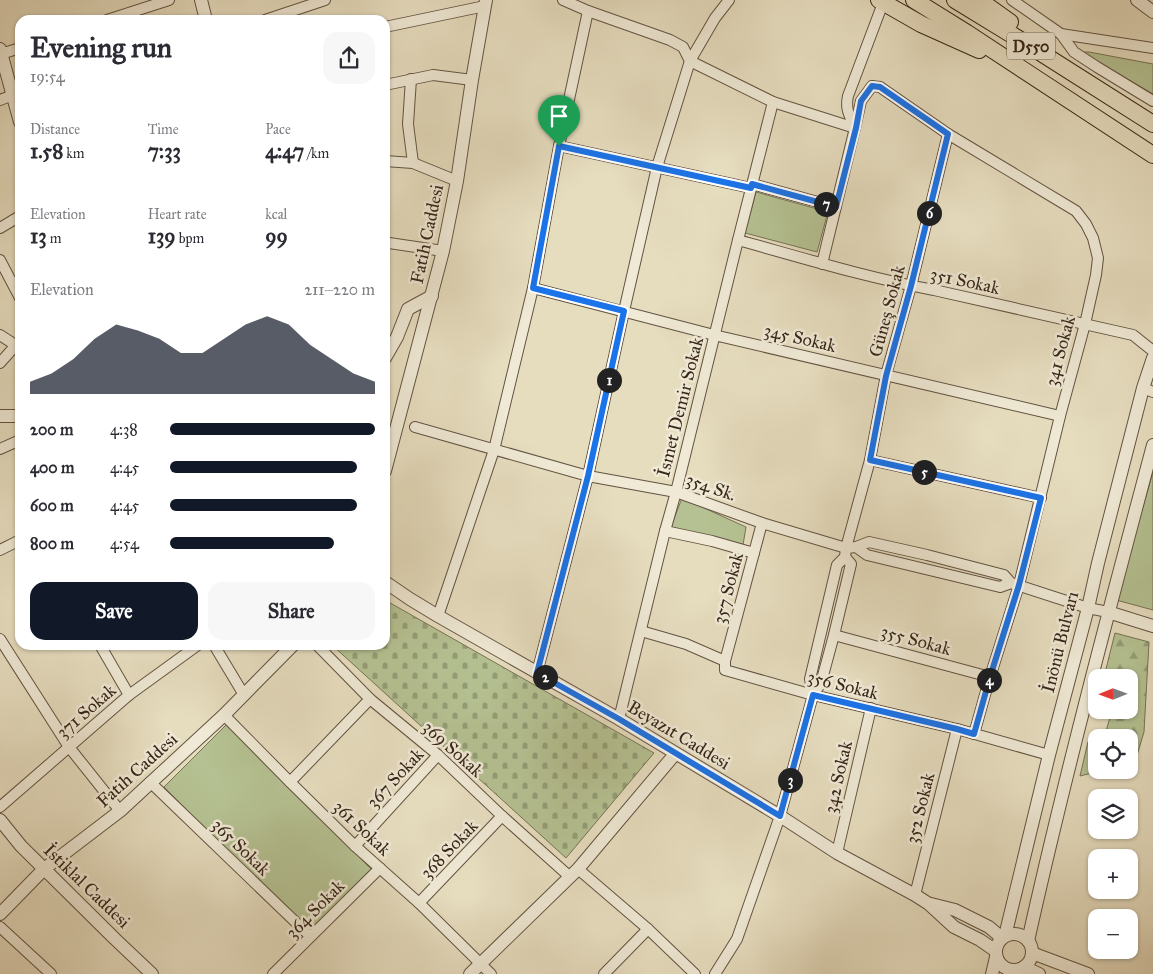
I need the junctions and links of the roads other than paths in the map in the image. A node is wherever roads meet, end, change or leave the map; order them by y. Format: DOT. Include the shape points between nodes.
graph roads {
  1 [pos="169,0"];
  2 [pos="201,0"];
  3 [pos="325,0"];
  4 [pos="563,0"];
  5 [pos="729,0"];
  6 [pos="914,0"];
  7 [pos="954,0"];
  8 [pos="980,0"];
  9 [pos="1012,0"];
  10 [pos="1137,0"];
  11 [pos="881,1"];
  12 [pos="485,3"];
  13 [pos="588,11"];
  14 [pos="1153,12"];
  15 [pos="122,15"];
  16 [pos="205,15"];
  17 [pos="280,15"];
  18 [pos="390,26"];
  19 [pos="1061,34"];
  20 [pos="1153,48"];
  21 [pos="15,49"];
  22 [pos="1,52"];
  23 [pos="690,61"];
  24 [pos="1021,69"];
  25 [pos="411,79"];
  26 [pos="472,80"];
  27 [pos="390,84"];
  28 [pos="15,92"];
  29 [pos="1105,94"];
  30 [pos="15,95"];
  31 [pos="0,100"];
  32 [pos="1153,100"];
  33 [pos="773,102"];
  34 [pos="1153,124"];
  35 [pos="856,128"];
  36 [pos="948,134"];
  37 [pos="559,146"];
  38 [pos="1151,154"];
  39 [pos="390,161"];
  40 [pos="413,163"];
  41 [pos="657,167"];
  42 [pos="457,181"];
  43 [pos="751,186"];
  44 [pos="836,207"];
  45 [pos="15,219"];
  46 [pos="0,228"];
  47 [pos="738,240"];
  48 [pos="390,243"];
  49 [pos="443,250"];
  50 [pos="0,262"];
  51 [pos="822,264"];
  52 [pos="911,286"];
  53 [pos="533,288"];
  54 [pos="15,289"];
  55 [pos="432,296"];
  56 [pos="624,311"];
  57 [pos="1085,324"];
  58 [pos="0,335"];
  59 [pos="714,335"];
  60 [pos="15,344"];
  61 [pos="15,349"];
  62 [pos="390,349"];
  63 [pos="1153,351"];
  64 [pos="1153,358"];
  65 [pos="0,363"];
  66 [pos="886,376"];
  67 [pos="1148,390"];
  68 [pos="0,416"];
  69 [pos="15,416"];
  70 [pos="1060,416"];
  71 [pos="415,427"];
  72 [pos="15,442"];
  73 [pos="1153,445"];
  74 [pos="0,449"];
  75 [pos="494,450"];
  76 [pos="390,452"];
  77 [pos="870,460"];
  78 [pos="588,476"];
  79 [pos="676,492"];
  80 [pos="1041,498"];
  81 [pos="762,523"];
  82 [pos="665,531"];
  83 [pos="15,542"];
  84 [pos="0,550"];
  85 [pos="849,551"];
  86 [pos="754,553"];
  87 [pos="1015,584"];
  88 [pos="390,585"];
  89 [pos="390,592"];
  90 [pos="410,599"];
  91 [pos="1088,608"];
  92 [pos="1108,612"];
  93 [pos="438,616"];
  94 [pos="1153,626"];
  95 [pos="641,631"];
  96 [pos="834,635"];
  97 [pos="0,639"];
  98 [pos="103,650"];
  99 [pos="191,650"];
  100 [pos="217,650"];
  101 [pos="287,650"];
  102 [pos="322,650"];
  103 [pos="725,661"];
  104 [pos="537,673"];
  105 [pos="990,677"];
  106 [pos="130,694"];
  107 [pos="244,695"];
  108 [pos="813,695"];
  109 [pos="370,699"];
  110 [pos="871,708"];
  111 [pos="224,715"];
  112 [pos="619,719"];
  113 [pos="957,729"];
  114 [pos="974,734"];
  115 [pos="69,747"];
  116 [pos="675,754"];
  117 [pos="438,755"];
  118 [pos="1049,755"];
  119 [pos="150,782"];
  120 [pos="290,782"];
  121 [pos="0,807"];
  122 [pos="120,811"];
  123 [pos="502,816"];
  124 [pos="780,816"];
  125 [pos="0,820"];
  126 [pos="355,846"];
  127 [pos="836,853"];
  128 [pos="380,868"];
  129 [pos="44,869"];
  130 [pos="574,873"];
  131 [pos="915,895"];
  132 [pos="419,903"];
  133 [pos="929,904"];
  134 [pos="0,914"];
  135 [pos="0,927"];
  136 [pos="648,929"];
  137 [pos="310,936"];
  138 [pos="1004,937"];
  139 [pos="1030,947"];
  140 [pos="996,954"];
  141 [pos="480,963"];
  142 [pos="1022,970"];
  143 [pos="51,974"];
  144 [pos="152,974"];
  145 [pos="273,974"];
  146 [pos="470,974"];
  147 [pos="491,974"];
  148 [pos="604,974"];
  149 [pos="695,974"];
  150 [pos="715,974"];
  151 [pos="992,974"];
  152 [pos="1039,974"];
  153 [pos="1088,974"];
  1 -- 15 [label="street"];
  2 -- 16 [label="street"];
  3 -- 17 [label="street"];
  4 -- 13 [label="street"];
  5 -- 23 [label="street"];
  6 -- 24 [label="highway, D550"];
  7 -- 29 [label="highway, D550"];
  8 -- 29 [label="highway"];
  9 -- 19 [label="street"];
  10 -- 14 [label="street"];
  11 -- 24 [label="highway" via="921,24"];
  11 -- 35 [label="street" via="846,104"];
  12 -- 18 [label="street"];
  12 -- 26 [label="street, Fatih Caddesi"];
  13 -- 23 [label="street" via="670,40 683,48"];
  13 -- 37 [label="street"];
  19 -- 20 [label="street"];
  19 -- 32 [label="street" via="1074,52"];
  21 -- 22 [label="street"];
  22 -- 28 [label="street"];
  23 -- 33 [label="street"];
  23 -- 41 [label="street"];
  24 -- 38 [label="highway, D550"];
  25 -- 26 [label="street" via="433,75"];
  25 -- 27 [label="street"];
  25 -- 40 [label="street" via="408,124"];
  26 -- 42 [label="street, Fatih Caddesi"];
  29 -- 34 [label="highway, D550"];
  30 -- 31 [label="street"];
  33 -- 35 [label="street"];
  33 -- 43 [label="street, İsmet Demir Sokak"];
  35 -- 36 [label="street, 341 Sokak" via="861,101 872,86 880,87"];
  35 -- 44 [label="street"];
  36 -- 52 [label="street, Güneş Sokak"];
  36 -- 57 [label="street, 341 Sokak" via="1076,211 1086,224 1098,258"];
  37 -- 41 [label="street"];
  37 -- 53 [label="street"];
  39 -- 40 [label="street"];
  40 -- 42 [label="street"];
  41 -- 43 [label="street"];
  41 -- 56 [label="street"];
  42 -- 49 [label="street, Fatih Caddesi"];
  43 -- 44 [label="street"];
  43 -- 47 [label="street, İsmet Demir Sokak"];
  44 -- 51 [label="street"];
  45 -- 46 [label="street"];
  47 -- 51 [label="street, 351 Sokak"];
  47 -- 59 [label="street, İsmet Demir Sokak"];
  48 -- 49 [label="street"];
  49 -- 55 [label="street, Fatih Caddesi"];
  50 -- 54 [label="street"];
  51 -- 52 [label="street, 351 Sokak"];
  52 -- 57 [label="street, 351 Sokak"];
  52 -- 66 [label="street, Güneş Sokak"];
  53 -- 56 [label="street, 345 Sokak"];
  53 -- 75 [label="street"];
  55 -- 62 [label="street" via="408,309"];
  55 -- 76 [label="street, Fatih Caddesi"];
  56 -- 59 [label="street, 345 Sokak"];
  56 -- 78 [label="street"];
  57 -- 63 [label="street, 351 Sokak" via="1133,335"];
  57 -- 70 [label="street, 341 Sokak"];
  58 -- 60 [label="street"];
  59 -- 66 [label="street, 345 Sokak"];
  59 -- 79 [label="street, İsmet Demir Sokak"];
  61 -- 65 [label="street"];
  64 -- 67 [label="street, İnönü Bulvarı"];
  66 -- 70 [label="street, 345 Sokak"];
  66 -- 77 [label="street, Güneş Sokak"];
  67 -- 91 [label="street, İnönü Bulvarı"];
  68 -- 69 [label="street"];
  70 -- 80 [label="street, 341 Sokak"];
  71 -- 75 [label="street, 354 Sk."];
  72 -- 74 [label="street"];
  73 -- 92 [label="street"];
  75 -- 78 [label="street, 354 Sk."];
  75 -- 93 [label="street"];
  77 -- 80 [label="street"];
  77 -- 85 [label="street, Güneş Sokak"];
  78 -- 79 [label="street, 354 Sk."];
  78 -- 104 [label="street"];
  79 -- 81 [label="street, 354 Sk."];
  79 -- 82 [label="street, İsmet Demir Sokak"];
  80 -- 87 [label="street, 341 Sokak"];
  81 -- 85 [label="street, 354 Sk."];
  81 -- 86 [label="street, 357 Sokak"];
  82 -- 86 [label="street"];
  82 -- 95 [label="street, İsmet Demir Sokak"];
  83 -- 84 [label="street"];
  85 -- 87 [label="street, 354 Sk." via="869,542 1004,575"];
  85 -- 96 [label="street, Güneş Sokak" via="850,564"];
  85 -- 108 [label="street, Güneş Sokak" via="838,565 810,680"];
  86 -- 103 [label="street, 357 Sokak"];
  87 -- 91 [label="street, 354 Sk."];
  87 -- 105 [label="street, 341 Sokak"];
  88 -- 90 [label="street"];
  89 -- 90 [label="street"];
  90 -- 93 [label="street, Beyazıt Caddesi"];
  91 -- 92 [label="street, 354 Sk."];
  91 -- 118 [label="street, İnönü Bulvarı"];
  92 -- 94 [label="street"];
  92 -- 139 [label="street" via="1039,891"];
  93 -- 104 [label="street, Beyazıt Caddesi"];
  95 -- 103 [label="street, 356 Sokak" via="686,644"];
  95 -- 112 [label="street, İsmet Demir Sokak"];
  96 -- 105 [label="street, 355 Sokak"];
  96 -- 108 [label="street, Güneş Sokak" via="821,683"];
  97 -- 115 [label="street"];
  98 -- 106 [label="street"];
  99 -- 106 [label="street, 371 Sokak"];
  100 -- 107 [label="street"];
  101 -- 107 [label="street, Fatih Caddesi"];
  102 -- 109 [label="street, 369 Sokak"];
  103 -- 108 [label="street, 356 Sokak" via="725,670"];
  104 -- 112 [label="street, Beyazıt Caddesi"];
  105 -- 114 [label="street, 341 Sokak"];
  106 -- 115 [label="street, 371 Sokak"];
  107 -- 111 [label="street, Fatih Caddesi"];
  108 -- 110 [label="street, 356 Sokak"];
  108 -- 124 [label="street, Güneş Sokak"];
  109 -- 117 [label="street, 369 Sokak"];
  109 -- 120 [label="street"];
  110 -- 113 [label="street, 356 Sokak"];
  110 -- 127 [label="street, 342 Sokak"];
  111 -- 119 [label="street, Fatih Caddesi"];
  111 -- 120 [label="street, 361 Sokak"];
  112 -- 116 [label="street, Beyazıt Caddesi"];
  113 -- 114 [label="street, 356 Sokak"];
  113 -- 131 [label="street, 352 Sokak"];
  114 -- 118 [label="street, 356 Sokak"];
  115 -- 121 [label="street, 371 Sokak"];
  115 -- 122 [label="street"];
  116 -- 124 [label="street, Beyazıt Caddesi"];
  116 -- 130 [label="street"];
  117 -- 123 [label="street, 369 Sokak"];
  117 -- 126 [label="street, 367 Sokak"];
  118 -- 138 [label="street, İnönü Bulvarı"];
  119 -- 122 [label="street, Fatih Caddesi"];
  119 -- 137 [label="street, 365 Sokak"];
  120 -- 126 [label="street, 361 Sokak"];
  122 -- 129 [label="street, Fatih Caddesi"];
  123 -- 130 [label="street, 369 Sokak"];
  123 -- 132 [label="street, 368 Sokak"];
  124 -- 127 [label="street, Beyazıt Caddesi"];
  124 -- 150 [label="street, Güneş Sokak" via="737,938"];
  125 -- 129 [label="street, İstiklal Caddesi"];
  126 -- 128 [label="street, 361 Sokak"];
  127 -- 131 [label="street, Beyazıt Caddesi"];
  128 -- 132 [label="street, 361 Sokak"];
  128 -- 137 [label="street, 364 Sokak"];
  129 -- 134 [label="street, Fatih Caddesi"];
  129 -- 144 [label="street, İstiklal Caddesi"];
  130 -- 136 [label="street, 369 Sokak"];
  130 -- 141 [label="street"];
  131 -- 133 [label="street, Beyazıt Caddesi"];
  132 -- 141 [label="street, 361 Sokak"];
  133 -- 138 [label="street, Beyazıt Caddesi" via="955,910"];
  133 -- 140 [label="street, Beyazıt Caddesi" via="954,927 980,940"];
  135 -- 143 [label="street"];
  136 -- 148 [label="street"];
  136 -- 149 [label="street, 369 Sokak"];
  137 -- 145 [label="street, 364 Sokak"];
  138 -- 139 [label="street" via="1015,934 1024,937"];
  138 -- 140 [label="street" via="996,946"];
  139 -- 142 [label="street" via="1031,958"];
  139 -- 153 [label="street"];
  140 -- 142 [label="street" via="1006,968"];
  140 -- 151 [label="street"];
  141 -- 146 [label="street"];
  141 -- 147 [label="street"];
  142 -- 152 [label="street"];
}
